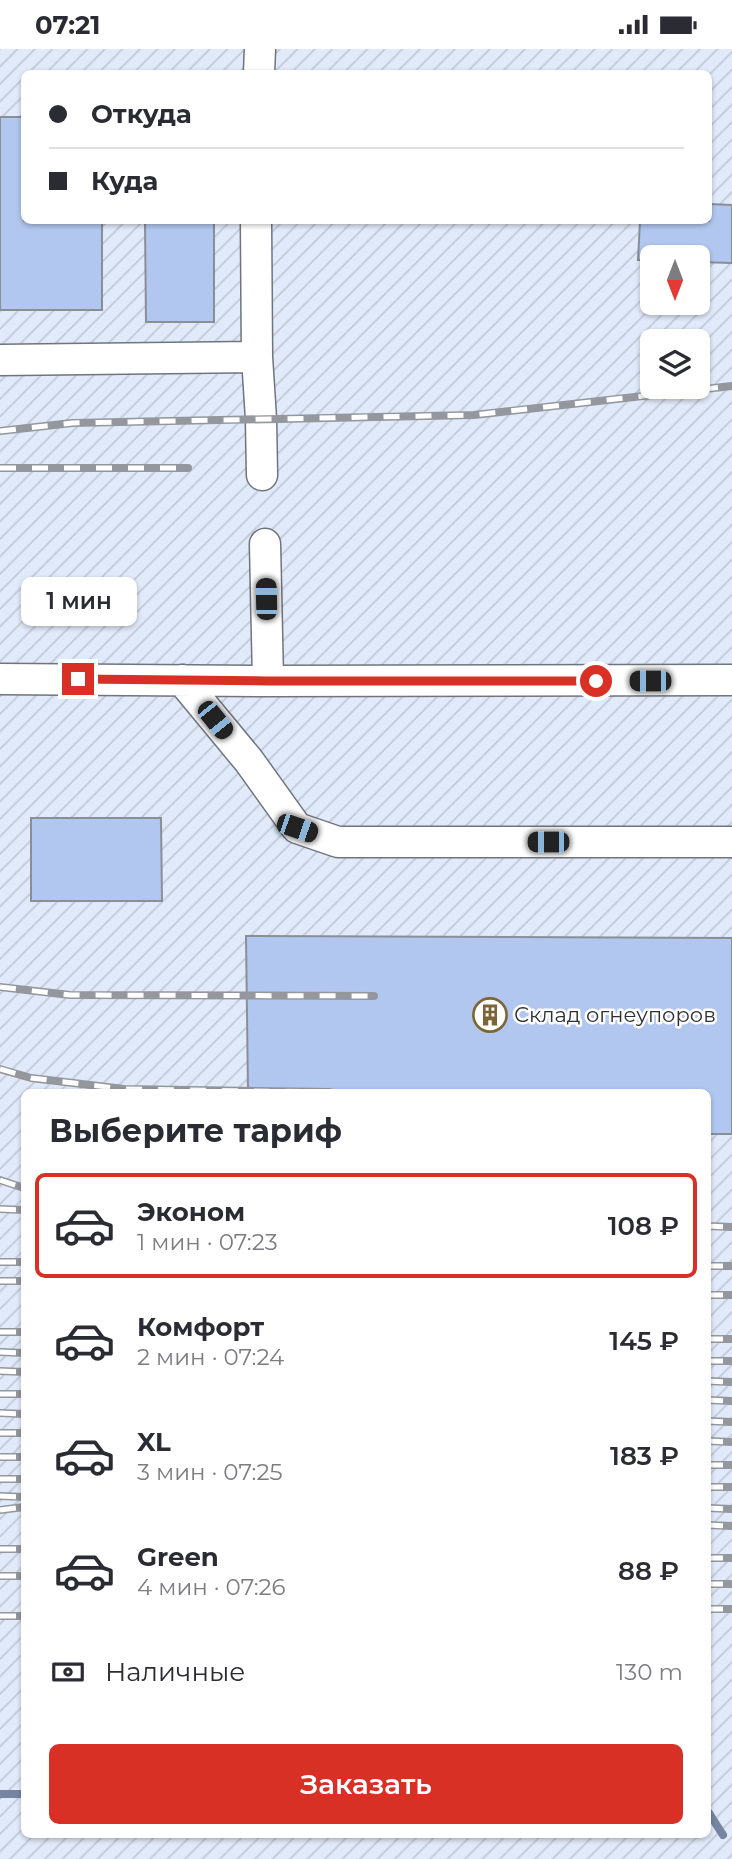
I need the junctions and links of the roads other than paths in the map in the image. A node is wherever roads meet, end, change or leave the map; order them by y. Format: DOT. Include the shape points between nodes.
graph roads {
  1 [pos="260,49"];
  2 [pos="259,70"];
  3 [pos="256,224"];
  4 [pos="257,357"];
  5 [pos="0,360"];
  6 [pos="262,475"];
  7 [pos="265,544"];
  8 [pos="0,679"];
  9 [pos="182,680"];
  10 [pos="732,680"];
  11 [pos="268,681"];
  12 [pos="732,842"];
  1 -- 2 [label="lane"];
  3 -- 4 [label="lane"];
  4 -- 5 [label="lane"];
  4 -- 6 [label="lane"];
  7 -- 11 [label="lane"];
  8 -- 9 [label="lane"];
  9 -- 11 [label="lane"];
  9 -- 12 [label="lane" via="297,828 338,842"];
  10 -- 11 [label="lane"];
}
